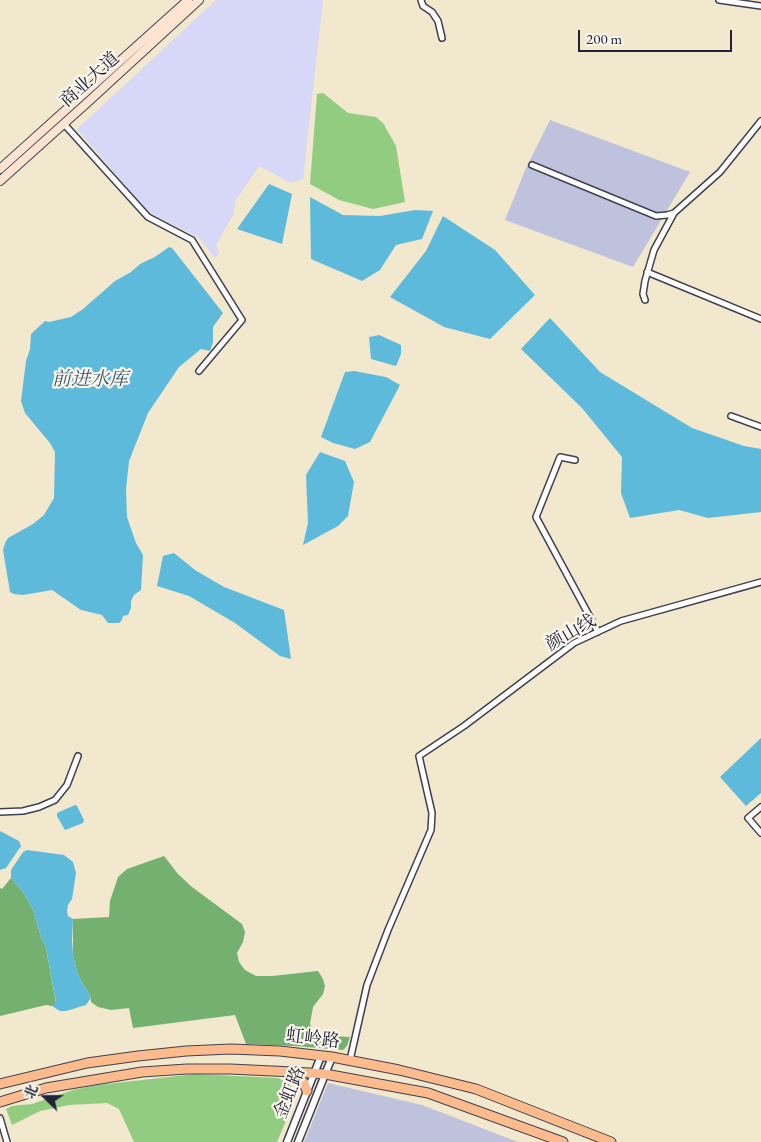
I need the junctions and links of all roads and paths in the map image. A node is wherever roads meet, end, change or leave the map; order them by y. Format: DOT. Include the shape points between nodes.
graph roads {
  1 [pos="188,0"];
  2 [pos="199,0"];
  3 [pos="421,0"];
  4 [pos="719,0"];
  5 [pos="761,6"];
  6 [pos="442,38"];
  7 [pos="761,121"];
  8 [pos="64,124"];
  9 [pos="532,166"];
  10 [pos="0,169"];
  11 [pos="0,180"];
  12 [pos="674,213"];
  13 [pos="647,272"];
  14 [pos="645,300"];
  15 [pos="761,319"];
  16 [pos="199,371"];
  17 [pos="731,416"];
  18 [pos="761,427"];
  19 [pos="575,460"];
  20 [pos="761,582"];
  21 [pos="598,632"];
  22 [pos="78,756"];
  23 [pos="761,807"];
  24 [pos="0,812"];
  25 [pos="761,832"];
  26 [pos="321,1056"];
  27 [pos="332,1057"];
  28 [pos="350,1060"];
  29 [pos="293,1072"];
  30 [pos="315,1073"];
  31 [pos="325,1074"];
  32 [pos="0,1084"];
  33 [pos="308,1092"];
  34 [pos="0,1102"];
  35 [pos="0,1118"];
  36 [pos="7,1142"];
  37 [pos="287,1142"];
  38 [pos="298,1142"];
  39 [pos="563,1142"];
  40 [pos="612,1142"];
  1 -- 10 [label="main road, 商业大道"];
  2 -- 8 [label="main road, 商业大道"];
  3 -- 6 [label="street" via="438,21"];
  4 -- 5 [label="street"];
  7 -- 12 [label="street" via="720,172"];
  8 -- 11 [label="main road, 商业大道"];
  8 -- 16 [label="street" via="148,217 192,240 242,320"];
  9 -- 12 [label="street" via="656,216"];
  12 -- 13 [label="street" via="654,250"];
  13 -- 14 [label="street"];
  13 -- 15 [label="street"];
  17 -- 18 [label="street"];
  19 -- 21 [label="street" via="560,457 536,517"];
  20 -- 21 [label="street, 颜山线" via="621,621"];
  21 -- 28 [label="street, 颜山线" via="574,643 419,756 432,813 431,830 367,985"];
  22 -- 24 [label="street" via="67,785 55,800 23,811"];
  23 -- 25 [label="street" via="748,818"];
  26 -- 27 [label="main road, 虹岭路"];
  26 -- 30 [label="street, 金虹路"];
  26 -- 32 [label="main road, 虹岭路" via="231,1049 186,1051 87,1063"];
  27 -- 28 [label="main road, 虹岭路"];
  27 -- 31 [label="street, 金虹路"];
  28 -- 40 [label="main road, 虹岭路" via="476,1089"];
  29 -- 30 [label="main road, 虹岭路"];
  29 -- 33 [label="main road"];
  29 -- 34 [label="main road, 虹岭路" via="187,1069 142,1072 46,1088"];
  30 -- 31 [label="main road, 虹岭路"];
  30 -- 33 [label="street, 金虹路"];
  31 -- 38 [label="street, 金虹路"];
  31 -- 39 [label="main road, 虹岭路" via="428,1093"];
  33 -- 37 [label="street, 金虹路"];
  35 -- 36 [label="street"];
}
